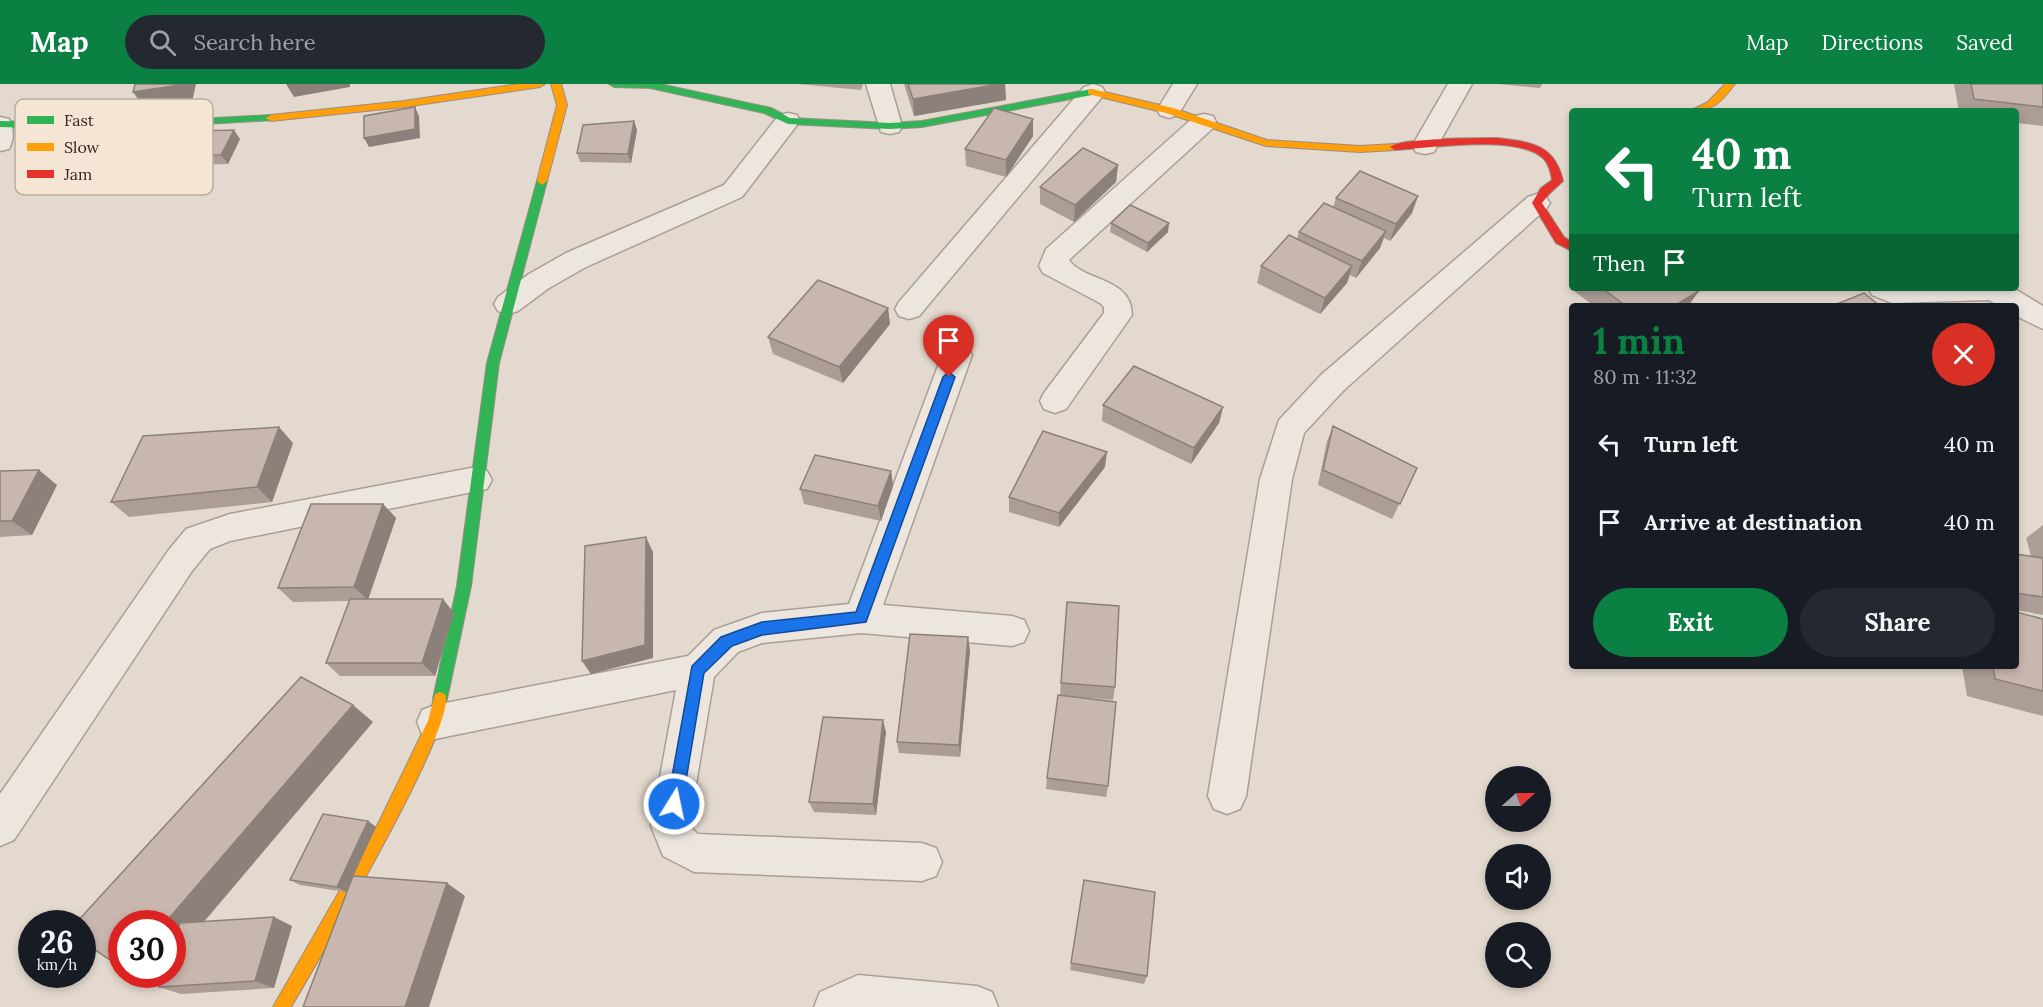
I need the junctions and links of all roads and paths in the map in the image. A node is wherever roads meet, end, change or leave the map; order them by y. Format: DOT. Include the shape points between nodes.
graph roads {
  1 [pos="540,84"];
  2 [pos="556,84"];
  3 [pos="614,84"];
  4 [pos="878,84"];
  5 [pos="1185,84"];
  6 [pos="1460,84"];
  7 [pos="1730,84"];
  8 [pos="1093,92"];
  9 [pos="1702,108"];
  10 [pos="1169,110"];
  11 [pos="213,121"];
  12 [pos="788,121"];
  13 [pos="1204,122"];
  14 [pos="0,124"];
  15 [pos="15,124"];
  16 [pos="890,126"];
  17 [pos="0,143"];
  18 [pos="1425,146"];
  19 [pos="1537,203"];
  20 [pos="1569,244"];
  21 [pos="1888,291"];
  22 [pos="1960,291"];
  23 [pos="1996,291"];
  24 [pos="2016,303"];
  25 [pos="508,304"];
  26 [pos="2019,305"];
  27 [pos="909,309"];
  28 [pos="2043,319"];
  29 [pos="957,355"];
  30 [pos="1055,401"];
  31 [pos="476,480"];
  32 [pos="861,618"];
  33 [pos="1012,631"];
  34 [pos="698,670"];
  35 [pos="435,722"];
  36 [pos="1227,796"];
  37 [pos="0,827"];
  38 [pos="922,862"];
  39 [pos="282,1007"];
  40 [pos="836,1007"];
  41 [pos="977,1007"];
  1 -- 11 [label="main road" via="404,104"];
  2 -- 25 [label="main road" via="562,105"];
  3 -- 12 [label="main road" via="650,85 767,110"];
  4 -- 16 [label="street"];
  5 -- 10 [label="street"];
  6 -- 18 [label="street"];
  7 -- 9 [label="main road" via="1712,104"];
  8 -- 10 [label="main road"];
  8 -- 16 [label="main road" via="922,124"];
  8 -- 27 [label="street"];
  10 -- 13 [label="main road"];
  12 -- 16 [label="main road"];
  12 -- 25 [label="street" via="733,191 576,260"];
  13 -- 18 [label="main road" via="1266,143 1360,149"];
  13 -- 30 [label="street" via="1056,256 1053,266 1110,296 1118,305 1118,315"];
  14 -- 15 [label="main road"];
  14 -- 17 [label="street"];
  18 -- 19 [label="main road" via="1505,141 1538,148 1552,159 1558,181"];
  19 -- 20 [label="main road" via="1560,240"];
  19 -- 36 [label="street" via="1332,383 1290,428 1276,479"];
  21 -- 22 [label="street"];
  23 -- 24 [label="street"];
  25 -- 31 [label="main road" via="494,363"];
  26 -- 28 [label="street"];
  29 -- 32 [label="street"];
  31 -- 35 [label="main road" via="464,586"];
  31 -- 37 [label="street" via="230,528 198,539"];
  32 -- 33 [label="street"];
  32 -- 34 [label="street" via="762,628 726,641"];
  34 -- 35 [label="street"];
  34 -- 38 [label="street" via="670,826 677,843 694,853"];
  35 -- 39 [label="main road" via="384,830"];
  40 -- 41 [label="street" via="858,996"];
}
